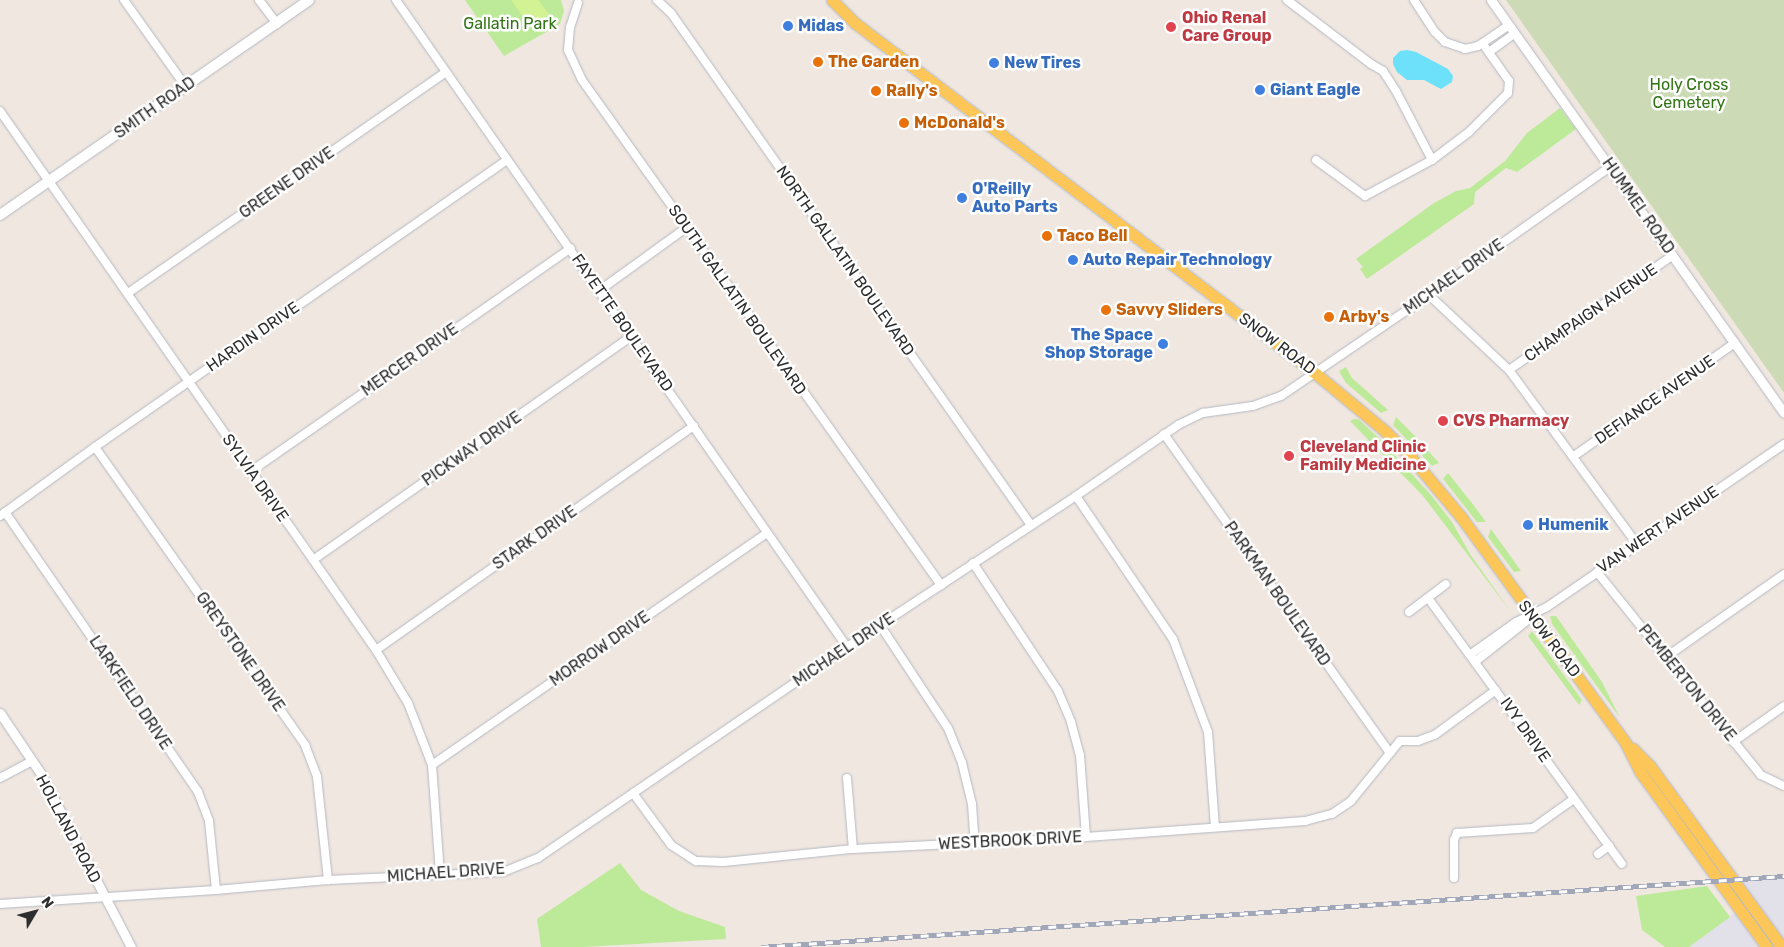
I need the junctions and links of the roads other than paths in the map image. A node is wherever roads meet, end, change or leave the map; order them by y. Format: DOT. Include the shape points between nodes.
graph roads {
  1 [pos="124,0"];
  2 [pos="259,0"];
  3 [pos="309,0"];
  4 [pos="396,0"];
  5 [pos="657,0"];
  6 [pos="832,0"];
  7 [pos="1287,0"];
  8 [pos="1414,0"];
  9 [pos="1491,0"];
  10 [pos="579,1"];
  11 [pos="277,24"];
  12 [pos="1508,25"];
  13 [pos="1515,33"];
  14 [pos="1483,44"];
  15 [pos="1489,52"];
  16 [pos="446,72"];
  17 [pos="186,87"];
  18 [pos="0,111"];
  19 [pos="507,160"];
  20 [pos="1316,160"];
  21 [pos="1432,160"];
  22 [pos="1610,166"];
  23 [pos="50,182"];
  24 [pos="0,215"];
  25 [pos="686,228"];
  26 [pos="571,248"];
  27 [pos="1673,255"];
  28 [pos="600,290"];
  29 [pos="128,293"];
  30 [pos="1429,295"];
  31 [pos="630,337"];
  32 [pos="1735,343"];
  33 [pos="1509,370"];
  34 [pos="1315,373"];
  35 [pos="188,382"];
  36 [pos="1784,413"];
  37 [pos="694,426"];
  38 [pos="1164,434"];
  39 [pos="1784,444"];
  40 [pos="95,447"];
  41 [pos="1574,456"];
  42 [pos="250,472"];
  43 [pos="1076,496"];
  44 [pos="3,514"];
  45 [pos="1031,525"];
  46 [pos="767,533"];
  47 [pos="1637,544"];
  48 [pos="313,560"];
  49 [pos="973,563"];
  50 [pos="1596,572"];
  51 [pos="1784,574"];
  52 [pos="1446,584"];
  53 [pos="941,585"];
  54 [pos="1428,598"];
  55 [pos="1409,612"];
  56 [pos="1532,615"];
  57 [pos="880,625"];
  58 [pos="848,647"];
  59 [pos="376,650"];
  60 [pos="1470,654"];
  61 [pos="1666,657"];
  62 [pos="1476,661"];
  63 [pos="1496,690"];
  64 [pos="1784,706"];
  65 [pos="0,714"];
  66 [pos="1625,742"];
  67 [pos="1733,742"];
  68 [pos="1390,753"];
  69 [pos="32,760"];
  70 [pos="432,765"];
  71 [pos="0,778"];
  72 [pos="847,778"];
  73 [pos="1784,786"];
  74 [pos="633,793"];
  75 [pos="1574,799"];
  76 [pos="1215,827"];
  77 [pos="1086,837"];
  78 [pos="975,843"];
  79 [pos="1609,846"];
  80 [pos="852,849"];
  81 [pos="1598,854"];
  82 [pos="1622,864"];
  83 [pos="440,873"];
  84 [pos="1454,878"];
  85 [pos="328,880"];
  86 [pos="216,890"];
  87 [pos="104,897"];
  88 [pos="0,904"];
  89 [pos="131,947"];
  90 [pos="1767,947"];
  91 [pos="1782,947"];
  1 -- 17 [label="street"];
  2 -- 11 [label="street"];
  3 -- 11 [label="main road, SMITH ROAD"];
  4 -- 16 [label="street, FAYETTE BOULEVARD"];
  5 -- 45 [label="street, NORTH GALLATIN BOULEVARD" via="676,21"];
  6 -- 34 [label="main road, SNOW ROAD" via="863,28"];
  7 -- 21 [label="street" via="1370,64 1384,71"];
  8 -- 14 [label="street" via="1445,42 1464,48"];
  9 -- 12 [label="street, HUMMEL ROAD"];
  10 -- 25 [label="street, SOUTH GALLATIN BOULEVARD" via="570,28 568,50 582,80"];
  11 -- 17 [label="main road, SMITH ROAD"];
  12 -- 13 [label="street, HUMMEL ROAD"];
  12 -- 14 [label="street"];
  13 -- 15 [label="street"];
  13 -- 22 [label="street, HUMMEL ROAD"];
  14 -- 15 [label="street"];
  15 -- 21 [label="street" via="1509,81 1508,92 1469,132"];
  16 -- 19 [label="street, FAYETTE BOULEVARD"];
  16 -- 29 [label="street, GREENE DRIVE"];
  17 -- 23 [label="main road, SMITH ROAD"];
  18 -- 23 [label="street, SYLVIA DRIVE"];
  19 -- 26 [label="street, FAYETTE BOULEVARD"];
  19 -- 35 [label="street, HARDIN DRIVE"];
  20 -- 21 [label="street" via="1365,196"];
  22 -- 27 [label="street, HUMMEL ROAD"];
  22 -- 30 [label="street, MICHAEL DRIVE"];
  23 -- 24 [label="main road, SMITH ROAD"];
  23 -- 29 [label="street, SYLVIA DRIVE"];
  25 -- 28 [label="street"];
  25 -- 53 [label="street, SOUTH GALLATIN BOULEVARD"];
  26 -- 28 [label="street, FAYETTE BOULEVARD"];
  26 -- 42 [label="street, MERCER DRIVE"];
  27 -- 32 [label="street, HUMMEL ROAD"];
  27 -- 33 [label="street, CHAMPAIGN AVENUE"];
  28 -- 31 [label="street, FAYETTE BOULEVARD"];
  29 -- 35 [label="street, SYLVIA DRIVE"];
  30 -- 33 [label="street"];
  30 -- 34 [label="street, MICHAEL DRIVE"];
  31 -- 37 [label="street, FAYETTE BOULEVARD"];
  31 -- 48 [label="street, PICKWAY DRIVE"];
  32 -- 36 [label="street, HUMMEL ROAD"];
  32 -- 41 [label="street, DEFIANCE AVENUE"];
  33 -- 41 [label="street"];
  34 -- 38 [label="street, MICHAEL DRIVE" via="1281,396 1253,406 1203,413"];
  34 -- 56 [label="main road, SNOW ROAD" via="1410,456 1461,517"];
  35 -- 40 [label="street, HARDIN DRIVE"];
  35 -- 42 [label="street, SYLVIA DRIVE"];
  37 -- 46 [label="street, FAYETTE BOULEVARD"];
  37 -- 59 [label="street, STARK DRIVE"];
  38 -- 43 [label="street, MICHAEL DRIVE"];
  38 -- 68 [label="street, PARKMAN BOULEVARD"];
  39 -- 47 [label="street, VAN WERT AVENUE"];
  40 -- 44 [label="street, HARDIN DRIVE"];
  40 -- 85 [label="street, GREYSTONE DRIVE" via="305,745 317,777"];
  41 -- 47 [label="street"];
  42 -- 48 [label="street, SYLVIA DRIVE"];
  43 -- 45 [label="street, MICHAEL DRIVE"];
  43 -- 76 [label="street" via="1173,639 1208,732"];
  44 -- 86 [label="street, LARKFIELD DRIVE" via="198,792 209,821"];
  45 -- 49 [label="street, MICHAEL DRIVE"];
  46 -- 58 [label="street, FAYETTE BOULEVARD"];
  46 -- 70 [label="street, MORROW DRIVE"];
  47 -- 50 [label="street, VAN WERT AVENUE"];
  48 -- 59 [label="street, SYLVIA DRIVE"];
  49 -- 53 [label="street, MICHAEL DRIVE"];
  49 -- 77 [label="street" via="1058,691 1071,722 1080,754"];
  50 -- 56 [label="street, VAN WERT AVENUE"];
  50 -- 61 [label="street, PEMBERTON DRIVE"];
  51 -- 61 [label="street"];
  52 -- 54 [label="street"];
  53 -- 57 [label="street, MICHAEL DRIVE"];
  54 -- 55 [label="street"];
  54 -- 60 [label="street, IVY DRIVE"];
  56 -- 60 [label="street, VAN WERT AVENUE" via="1516,622"];
  56 -- 62 [label="street, VAN WERT AVENUE"];
  56 -- 66 [label="main road, SNOW ROAD"];
  57 -- 58 [label="street, MICHAEL DRIVE"];
  57 -- 78 [label="street" via="948,728 962,763 972,804"];
  58 -- 74 [label="street, MICHAEL DRIVE"];
  59 -- 70 [label="street, SYLVIA DRIVE" via="408,703"];
  60 -- 62 [label="street, IVY DRIVE"];
  61 -- 67 [label="street, PEMBERTON DRIVE"];
  62 -- 63 [label="street, IVY DRIVE"];
  63 -- 68 [label="street, WESTBROOK DRIVE" via="1436,734 1418,741 1400,741"];
  63 -- 75 [label="street, IVY DRIVE"];
  64 -- 67 [label="street"];
  65 -- 69 [label="street, HOLLAND ROAD"];
  66 -- 90 [label="main road, SNOW ROAD" via="1641,773"];
  66 -- 91 [label="main road, SNOW ROAD" via="1650,766"];
  67 -- 73 [label="street, PEMBERTON DRIVE" via="1761,775"];
  68 -- 76 [label="street, WESTBROOK DRIVE" via="1351,801 1332,814 1305,821"];
  69 -- 71 [label="street"];
  69 -- 87 [label="street, HOLLAND ROAD"];
  70 -- 83 [label="street, SYLVIA DRIVE"];
  72 -- 80 [label="street"];
  74 -- 80 [label="street, WESTBROOK DRIVE" via="671,845 696,861 724,862"];
  74 -- 83 [label="street, MICHAEL DRIVE" via="538,858 503,872"];
  75 -- 79 [label="street, IVY DRIVE"];
  75 -- 84 [label="street" via="1533,828 1457,833 1454,840"];
  76 -- 77 [label="street, WESTBROOK DRIVE"];
  77 -- 78 [label="street, WESTBROOK DRIVE"];
  78 -- 80 [label="street, WESTBROOK DRIVE"];
  79 -- 81 [label="street"];
  79 -- 82 [label="street, IVY DRIVE"];
  83 -- 85 [label="street, MICHAEL DRIVE"];
  85 -- 86 [label="street, MICHAEL DRIVE"];
  86 -- 87 [label="street, MICHAEL DRIVE"];
  87 -- 88 [label="street, MICHAEL DRIVE"];
  87 -- 89 [label="street, HOLLAND ROAD"];
}
